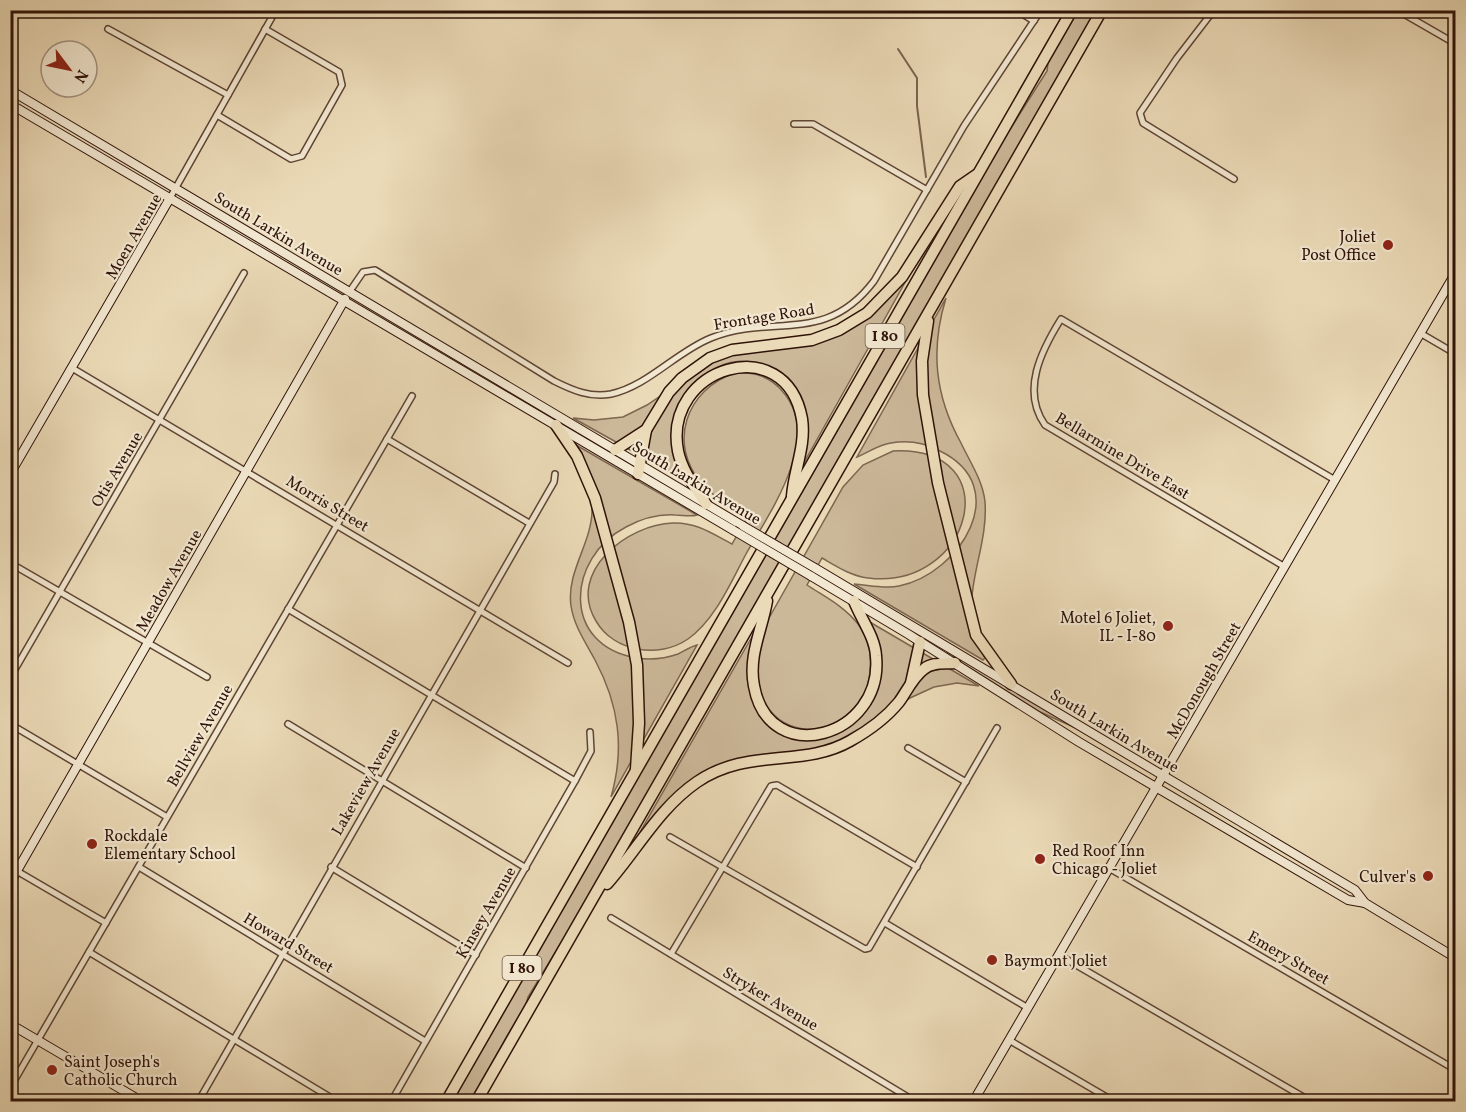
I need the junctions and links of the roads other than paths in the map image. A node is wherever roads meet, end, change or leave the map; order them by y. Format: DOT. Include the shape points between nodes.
graph roads {
  1 [pos="276,10"];
  2 [pos="1016,10"];
  3 [pos="1041,10"];
  4 [pos="1072,10"];
  5 [pos="1102,10"];
  6 [pos="1214,10"];
  7 [pos="1397,10"];
  8 [pos="1034,21"];
  9 [pos="108,29"];
  10 [pos="265,29"];
  11 [pos="1455,44"];
  12 [pos="10,90"];
  13 [pos="228,95"];
  14 [pos="10,104"];
  15 [pos="217,115"];
  16 [pos="794,124"];
  17 [pos="979,173"];
  18 [pos="1234,179"];
  19 [pos="176,188"];
  20 [pos="927,190"];
  21 [pos="170,198"];
  22 [pos="1455,272"];
  23 [pos="244,273"];
  24 [pos="350,291"];
  25 [pos="344,301"];
  26 [pos="934,303"];
  27 [pos="1420,333"];
  28 [pos="1455,354"];
  29 [pos="72,368"];
  30 [pos="412,396"];
  31 [pos="161,420"];
  32 [pos="556,425"];
  33 [pos="646,430"];
  34 [pos="387,439"];
  35 [pos="615,450"];
  36 [pos="639,469"];
  37 [pos="247,470"];
  38 [pos="10,474"];
  39 [pos="555,474"];
  40 [pos="1335,480"];
  41 [pos="791,500"];
  42 [pos="706,504"];
  43 [pos="529,523"];
  44 [pos="337,524"];
  45 [pos="10,563"];
  46 [pos="1285,567"];
  47 [pos="59,592"];
  48 [pos="768,594"];
  49 [pos="854,601"];
  50 [pos="288,609"];
  51 [pos="481,610"];
  52 [pos="920,642"];
  53 [pos="148,644"];
  54 [pos="568,663"];
  55 [pos="955,663"];
  56 [pos="207,677"];
  57 [pos="10,678"];
  58 [pos="911,683"];
  59 [pos="1011,684"];
  60 [pos="430,694"];
  61 [pos="10,724"];
  62 [pos="288,724"];
  63 [pos="997,728"];
  64 [pos="590,732"];
  65 [pos="908,748"];
  66 [pos="79,764"];
  67 [pos="636,771"];
  68 [pos="1164,775"];
  69 [pos="381,780"];
  70 [pos="575,781"];
  71 [pos="966,782"];
  72 [pos="1156,788"];
  73 [pos="167,817"];
  74 [pos="670,837"];
  75 [pos="723,866"];
  76 [pos="139,867"];
  77 [pos="331,867"];
  78 [pos="917,867"];
  79 [pos="526,868"];
  80 [pos="1109,868"];
  81 [pos="14,869"];
  82 [pos="10,883"];
  83 [pos="1365,903"];
  84 [pos="589,905"];
  85 [pos="611,918"];
  86 [pos="106,923"];
  87 [pos="885,923"];
  88 [pos="89,952"];
  89 [pos="282,953"];
  90 [pos="671,954"];
  91 [pos="476,955"];
  92 [pos="1059,955"];
  93 [pos="1455,958"];
  94 [pos="1028,1008"];
  95 [pos="10,1024"];
  96 [pos="233,1038"];
  97 [pos="38,1040"];
  98 [pos="1009,1040"];
  99 [pos="425,1041"];
  100 [pos="1455,1070"];
  101 [pos="10,1088"];
  102 [pos="1455,1088"];
  103 [pos="143,1101"];
  104 [pos="198,1101"];
  105 [pos="338,1101"];
  106 [pos="391,1101"];
  107 [pos="446,1101"];
  108 [pos="476,1101"];
  109 [pos="916,1101"];
  110 [pos="973,1101"];
  111 [pos="1115,1101"];
  112 [pos="1311,1101"];
  113 [pos="1448,1101"];
  1 -- 10 [label="street, Moen Avenue"];
  2 -- 8 [label="street"];
  3 -- 8 [label="street, Frontage Road"];
  4 -- 17 [label="highway, I 80"];
  5 -- 26 [label="highway, I 80"];
  6 -- 18 [label="street" via="1142,107 1141,120"];
  7 -- 11 [label="street"];
  8 -- 20 [label="street, Frontage Road"];
  9 -- 13 [label="street"];
  10 -- 13 [label="street, Moen Avenue"];
  10 -- 15 [label="street" via="339,72 342,85 302,156 291,159"];
  12 -- 19 [label="main road, South Larkin Avenue"];
  13 -- 15 [label="street, Moen Avenue"];
  14 -- 21 [label="main road, South Larkin Avenue"];
  15 -- 19 [label="street, Moen Avenue"];
  16 -- 20 [label="street" via="813,124"];
  17 -- 33 [label="highway" via="960,186 902,277 867,313 812,340 732,350 710,358 669,392"];
  17 -- 41 [label="highway, I 80"];
  19 -- 21 [label="street, Moen Avenue"];
  19 -- 24 [label="main road, South Larkin Avenue"];
  20 -- 24 [label="street, Frontage Road" via="874,281 847,309 815,322 710,338 634,385 610,394 593,395 569,389 375,270 363,272"];
  21 -- 25 [label="main road, South Larkin Avenue"];
  21 -- 29 [label="main road, Moen Avenue"];
  22 -- 27 [label="main road, McDonough Street"];
  23 -- 31 [label="street, Otis Avenue"];
  24 -- 25 [label="main road, Meadow Avenue"];
  24 -- 35 [label="main road, South Larkin Avenue"];
  25 -- 32 [label="main road, South Larkin Avenue"];
  25 -- 37 [label="main road, Meadow Avenue"];
  26 -- 48 [label="highway, I 80"];
  26 -- 59 [label="highway" via="922,361 924,412 934,464 976,635"];
  27 -- 28 [label="street"];
  27 -- 40 [label="main road, McDonough Street"];
  29 -- 31 [label="street, Morris Street"];
  29 -- 38 [label="main road, Moen Avenue"];
  30 -- 34 [label="street, Bellview Avenue"];
  31 -- 37 [label="street, Morris Street"];
  31 -- 47 [label="street, Otis Avenue"];
  32 -- 36 [label="main road, South Larkin Avenue"];
  32 -- 67 [label="highway" via="577,456 595,498 629,622 637,665"];
  33 -- 35 [label="highway"];
  33 -- 36 [label="highway"];
  34 -- 43 [label="street"];
  34 -- 44 [label="street, Bellview Avenue"];
  35 -- 36 [label="main road, South Larkin Avenue"];
  36 -- 42 [label="main road, South Larkin Avenue"];
  36 -- 49 [label="main road, South Larkin Avenue, bridge"];
  37 -- 44 [label="street, Morris Street"];
  37 -- 53 [label="main road, Meadow Avenue"];
  39 -- 43 [label="street, Lakeview Avenue"];
  40 -- 46 [label="main road, McDonough Street"];
  40 -- 46 [label="street, Bellarmine Drive East" via="1061,319 1045,350 1033,388 1034,404 1045,425"];
  41 -- 42 [label="highway" via="802,442 799,410 779,379 745,366 725,370 703,382 681,411 678,451"];
  41 -- 67 [label="highway, I 80"];
  42 -- 59 [label="main road, South Larkin Avenue, bridge"];
  43 -- 51 [label="street, Lakeview Avenue"];
  44 -- 50 [label="street, Bellview Avenue"];
  44 -- 51 [label="street, Morris Street"];
  45 -- 47 [label="street"];
  46 -- 68 [label="main road, McDonough Street"];
  47 -- 53 [label="street"];
  47 -- 57 [label="street, Otis Avenue"];
  48 -- 49 [label="highway" via="755,645 754,687 770,718 802,735 820,735 840,728 857,714 872,692 876,653"];
  48 -- 84 [label="highway, I 80"];
  49 -- 52 [label="main road, South Larkin Avenue"];
  50 -- 60 [label="street"];
  50 -- 73 [label="street, Bellview Avenue"];
  51 -- 54 [label="street, Morris Street"];
  51 -- 60 [label="street, Lakeview Avenue"];
  52 -- 55 [label="main road, South Larkin Avenue"];
  52 -- 58 [label="highway"];
  53 -- 56 [label="street"];
  53 -- 66 [label="main road, Meadow Avenue"];
  55 -- 58 [label="highway" via="928,666"];
  55 -- 72 [label="main road, South Larkin Avenue"];
  58 -- 84 [label="highway" via="884,718 839,746 811,754 748,761 699,781 662,813"];
  59 -- 68 [label="main road, South Larkin Avenue"];
  60 -- 69 [label="street, Lakeview Avenue"];
  60 -- 70 [label="street"];
  61 -- 66 [label="street"];
  62 -- 69 [label="street"];
  63 -- 71 [label="street"];
  64 -- 70 [label="street, Kinsey Avenue" via="591,751"];
  65 -- 71 [label="street"];
  66 -- 73 [label="street"];
  66 -- 81 [label="main road, Meadow Avenue"];
  67 -- 107 [label="highway, I 80"];
  68 -- 72 [label="main road, McDonough Street"];
  68 -- 83 [label="main road, South Larkin Avenue" via="1355,890"];
  69 -- 77 [label="street, Lakeview Avenue"];
  69 -- 79 [label="street"];
  70 -- 79 [label="street, Kinsey Avenue"];
  71 -- 78 [label="street"];
  72 -- 80 [label="main road, McDonough Street"];
  72 -- 83 [label="main road, South Larkin Avenue" via="1348,900"];
  73 -- 76 [label="street, Bellview Avenue"];
  74 -- 75 [label="street"];
  75 -- 78 [label="street" via="771,786 777,785"];
  75 -- 87 [label="street" via="865,949 872,945"];
  75 -- 90 [label="street"];
  76 -- 86 [label="street, Bellview Avenue"];
  76 -- 89 [label="street, Howard Street"];
  77 -- 89 [label="street, Lakeview Avenue"];
  77 -- 91 [label="street"];
  78 -- 87 [label="street"];
  79 -- 91 [label="street, Kinsey Avenue"];
  80 -- 92 [label="main road, McDonough Street"];
  80 -- 100 [label="street, Emery Street"];
  81 -- 82 [label="main road, Meadow Avenue"];
  81 -- 86 [label="street"];
  83 -- 93 [label="main road, South Larkin Avenue"];
  84 -- 108 [label="highway, I 80"];
  85 -- 90 [label="street, Stryker Avenue"];
  86 -- 88 [label="street, Bellview Avenue"];
  87 -- 94 [label="street"];
  88 -- 96 [label="street"];
  88 -- 97 [label="street, Bellview Avenue"];
  89 -- 96 [label="street, Lakeview Avenue"];
  89 -- 99 [label="street, Howard Street"];
  90 -- 109 [label="street, Stryker Avenue"];
  91 -- 99 [label="street, Kinsey Avenue"];
  92 -- 94 [label="main road, McDonough Street"];
  92 -- 112 [label="street"];
  94 -- 98 [label="main road, McDonough Street"];
  95 -- 97 [label="main road"];
  96 -- 104 [label="street, Lakeview Avenue"];
  96 -- 105 [label="street"];
  97 -- 101 [label="street, Bellview Avenue"];
  97 -- 103 [label="main road"];
  98 -- 110 [label="main road, McDonough Street"];
  98 -- 111 [label="street"];
  99 -- 106 [label="street, Kinsey Avenue"];
  102 -- 113 [label="street"];
}
